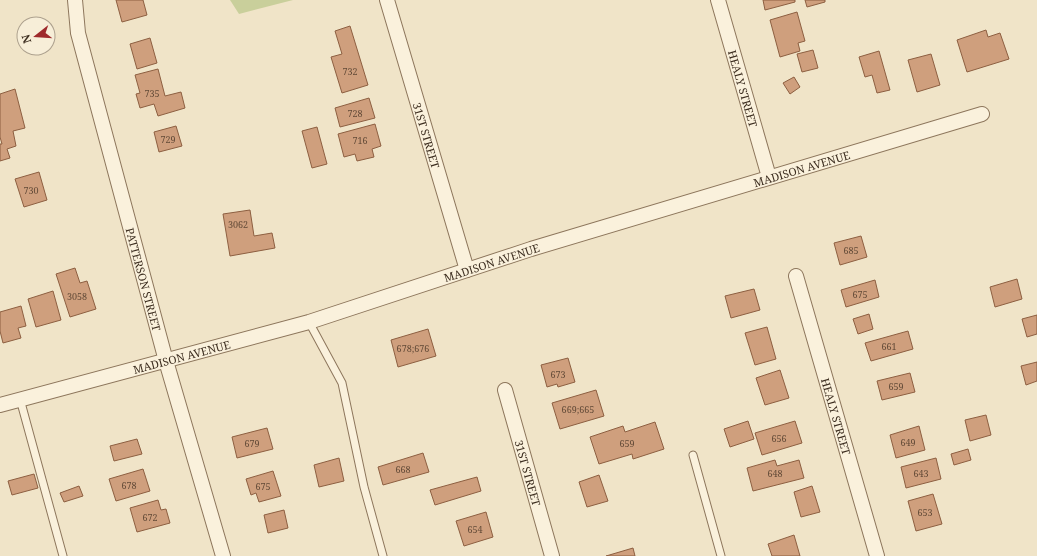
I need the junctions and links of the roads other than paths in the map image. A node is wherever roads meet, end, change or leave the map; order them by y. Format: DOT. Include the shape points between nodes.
graph roads {
  1 [pos="75,0"];
  2 [pos="387,0"];
  3 [pos="718,0"];
  4 [pos="982,114"];
  5 [pos="769,177"];
  6 [pos="467,270"];
  7 [pos="796,276"];
  8 [pos="309,322"];
  9 [pos="166,361"];
  10 [pos="504,390"];
  11 [pos="20,399"];
  12 [pos="0,404"];
  13 [pos="693,456"];
  14 [pos="63,556"];
  15 [pos="223,556"];
  16 [pos="383,556"];
  17 [pos="552,556"];
  18 [pos="721,556"];
  19 [pos="877,556"];
  1 -- 9 [label="street, PATTERSON STREET" via="78,33"];
  2 -- 6 [label="street, 31ST STREET"];
  3 -- 5 [label="street, HEALY STREET"];
  4 -- 5 [label="street, MADISON AVENUE"];
  5 -- 6 [label="street, MADISON AVENUE"];
  6 -- 8 [label="street, MADISON AVENUE"];
  7 -- 19 [label="street, HEALY STREET"];
  8 -- 9 [label="street, MADISON AVENUE"];
  8 -- 16 [label="lane" via="342,383 364,486"];
  9 -- 11 [label="street, MADISON AVENUE"];
  9 -- 15 [label="street, PATTERSON STREET"];
  10 -- 17 [label="street, 31ST STREET"];
  11 -- 12 [label="street, MADISON AVENUE"];
  11 -- 14 [label="lane"];
  13 -- 18 [label="lane"];
}
